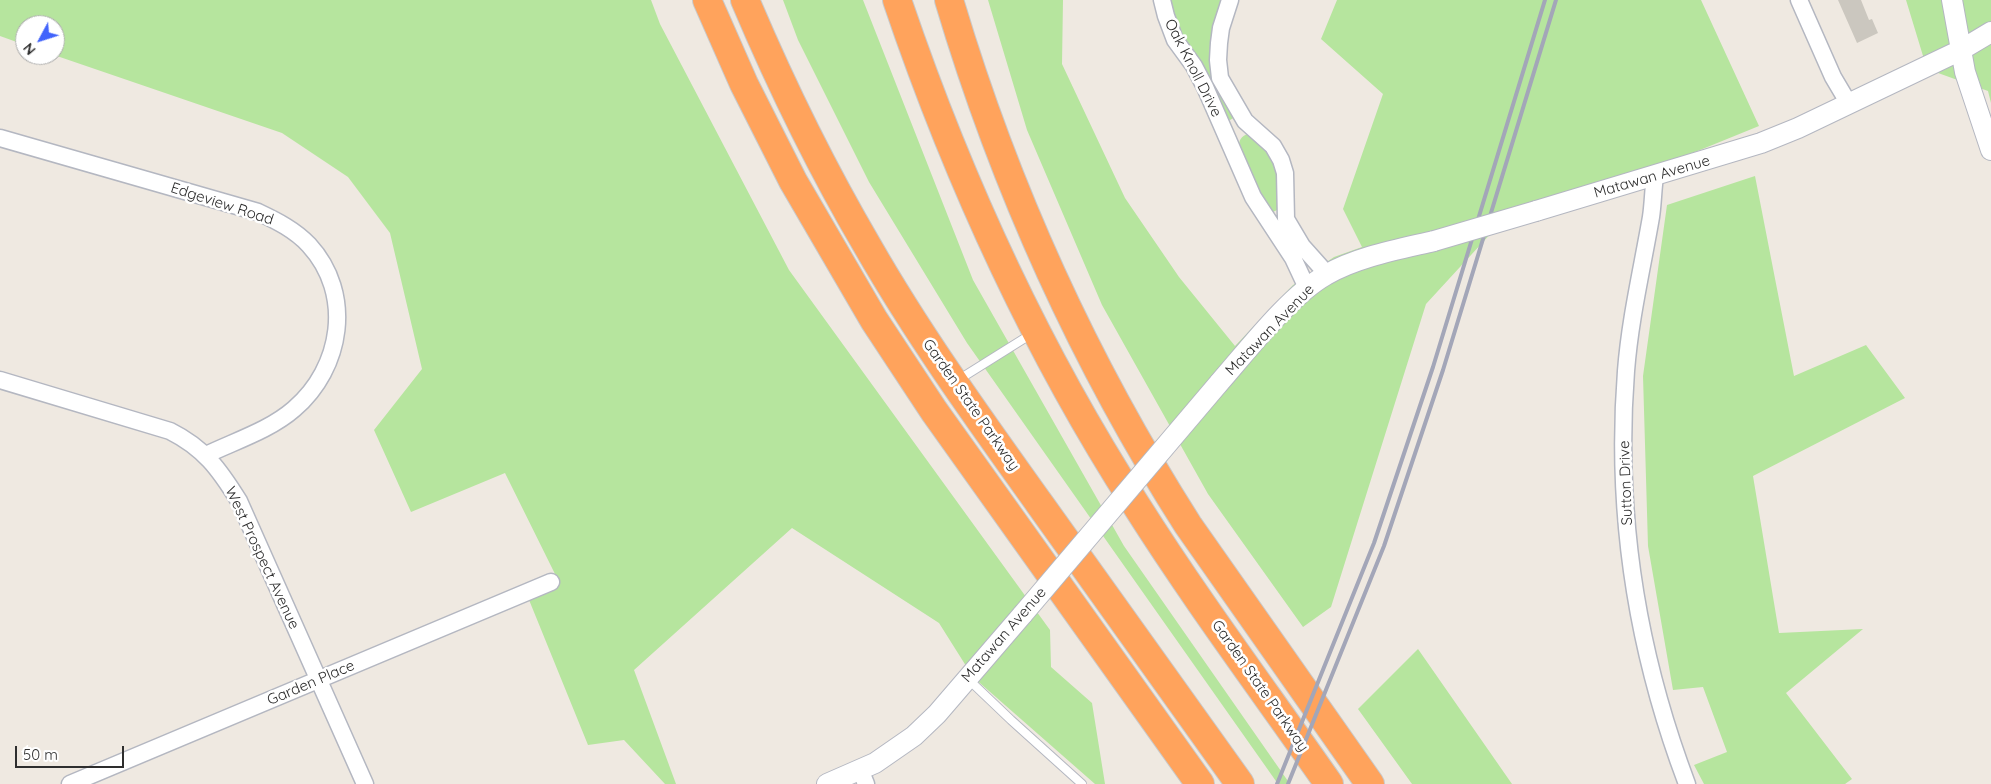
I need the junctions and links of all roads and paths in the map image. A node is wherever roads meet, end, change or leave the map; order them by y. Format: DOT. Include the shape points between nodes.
graph roads {
  1 [pos="707,0"];
  2 [pos="745,0"];
  3 [pos="896,0"];
  4 [pos="949,0"];
  5 [pos="1162,0"];
  6 [pos="1230,0"];
  7 [pos="1799,0"];
  8 [pos="1952,0"];
  9 [pos="1991,32"];
  10 [pos="1961,50"];
  11 [pos="1849,104"];
  12 [pos="1245,121"];
  13 [pos="1227,134"];
  14 [pos="0,138"];
  15 [pos="1991,150"];
  16 [pos="1655,176"];
  17 [pos="1286,219"];
  18 [pos="1271,227"];
  19 [pos="1327,274"];
  20 [pos="1307,288"];
  21 [pos="1037,332"];
  22 [pos="0,380"];
  23 [pos="954,382"];
  24 [pos="206,455"];
  25 [pos="551,582"];
  26 [pos="968,678"];
  27 [pos="319,680"];
  28 [pos="863,777"];
  29 [pos="70,784"];
  30 [pos="365,784"];
  31 [pos="827,784"];
  32 [pos="1082,784"];
  33 [pos="1200,784"];
  34 [pos="1240,784"];
  35 [pos="1329,784"];
  36 [pos="1370,784"];
  37 [pos="1687,784"];
  1 -- 33 [label="highway" via="788,174 874,320 934,411"];
  2 -- 23 [label="highway, Garden State Parkway" via="790,101 840,198 897,296"];
  3 -- 21 [label="highway, Garden State Parkway" via="954,153 997,252"];
  4 -- 36 [label="highway" via="978,93 1022,209 1111,395 1159,481 1188,525"];
  5 -- 13 [label="street, Oak Knoll Drive" via="1175,40 1194,66"];
  6 -- 12 [label="street, Oak Knoll Drive" via="1221,28 1218,60 1222,84"];
  7 -- 11 [label="street" via="1833,77"];
  8 -- 10 [label="street"];
  9 -- 10 [label="street, Matawan Avenue"];
  10 -- 11 [label="street, Matawan Avenue"];
  10 -- 15 [label="street"];
  11 -- 16 [label="street, Matawan Avenue" via="1761,143"];
  12 -- 13 [label="street, Oak Knoll Drive"];
  12 -- 17 [label="street, Oak Knoll Drive" via="1272,146 1281,160"];
  13 -- 18 [label="street, Oak Knoll Drive" via="1253,197"];
  14 -- 24 [label="street, Edgeview Road" via="258,212 300,236 321,261 335,295 338,329 329,362 320,379 307,396 282,418"];
  16 -- 19 [label="street, Matawan Avenue, bridge" via="1376,255"];
  16 -- 37 [label="street, Sutton Drive" via="1626,371 1626,524 1632,574 1654,685"];
  17 -- 18 [label="street"];
  17 -- 19 [label="street, Oak Knoll Drive" via="1302,246"];
  18 -- 20 [label="street, Oak Knoll Drive"];
  19 -- 20 [label="street, Matawan Avenue"];
  20 -- 26 [label="street, Matawan Avenue, bridge" via="1219,383"];
  21 -- 23 [label="lane"];
  21 -- 35 [label="highway, Garden State Parkway" via="1136,507"];
  22 -- 24 [label="street, West Prospect Avenue" via="170,431"];
  23 -- 34 [label="highway, Garden State Parkway"];
  24 -- 27 [label="street, West Prospect Avenue" via="239,501"];
  25 -- 27 [label="street, Garden Place"];
  26 -- 28 [label="street, Matawan Avenue" via="914,736"];
  26 -- 32 [label="lane"];
  27 -- 29 [label="street, Garden Place"];
  27 -- 30 [label="street, West Prospect Avenue"];
  28 -- 31 [label="street, Matawan Avenue"];
}
